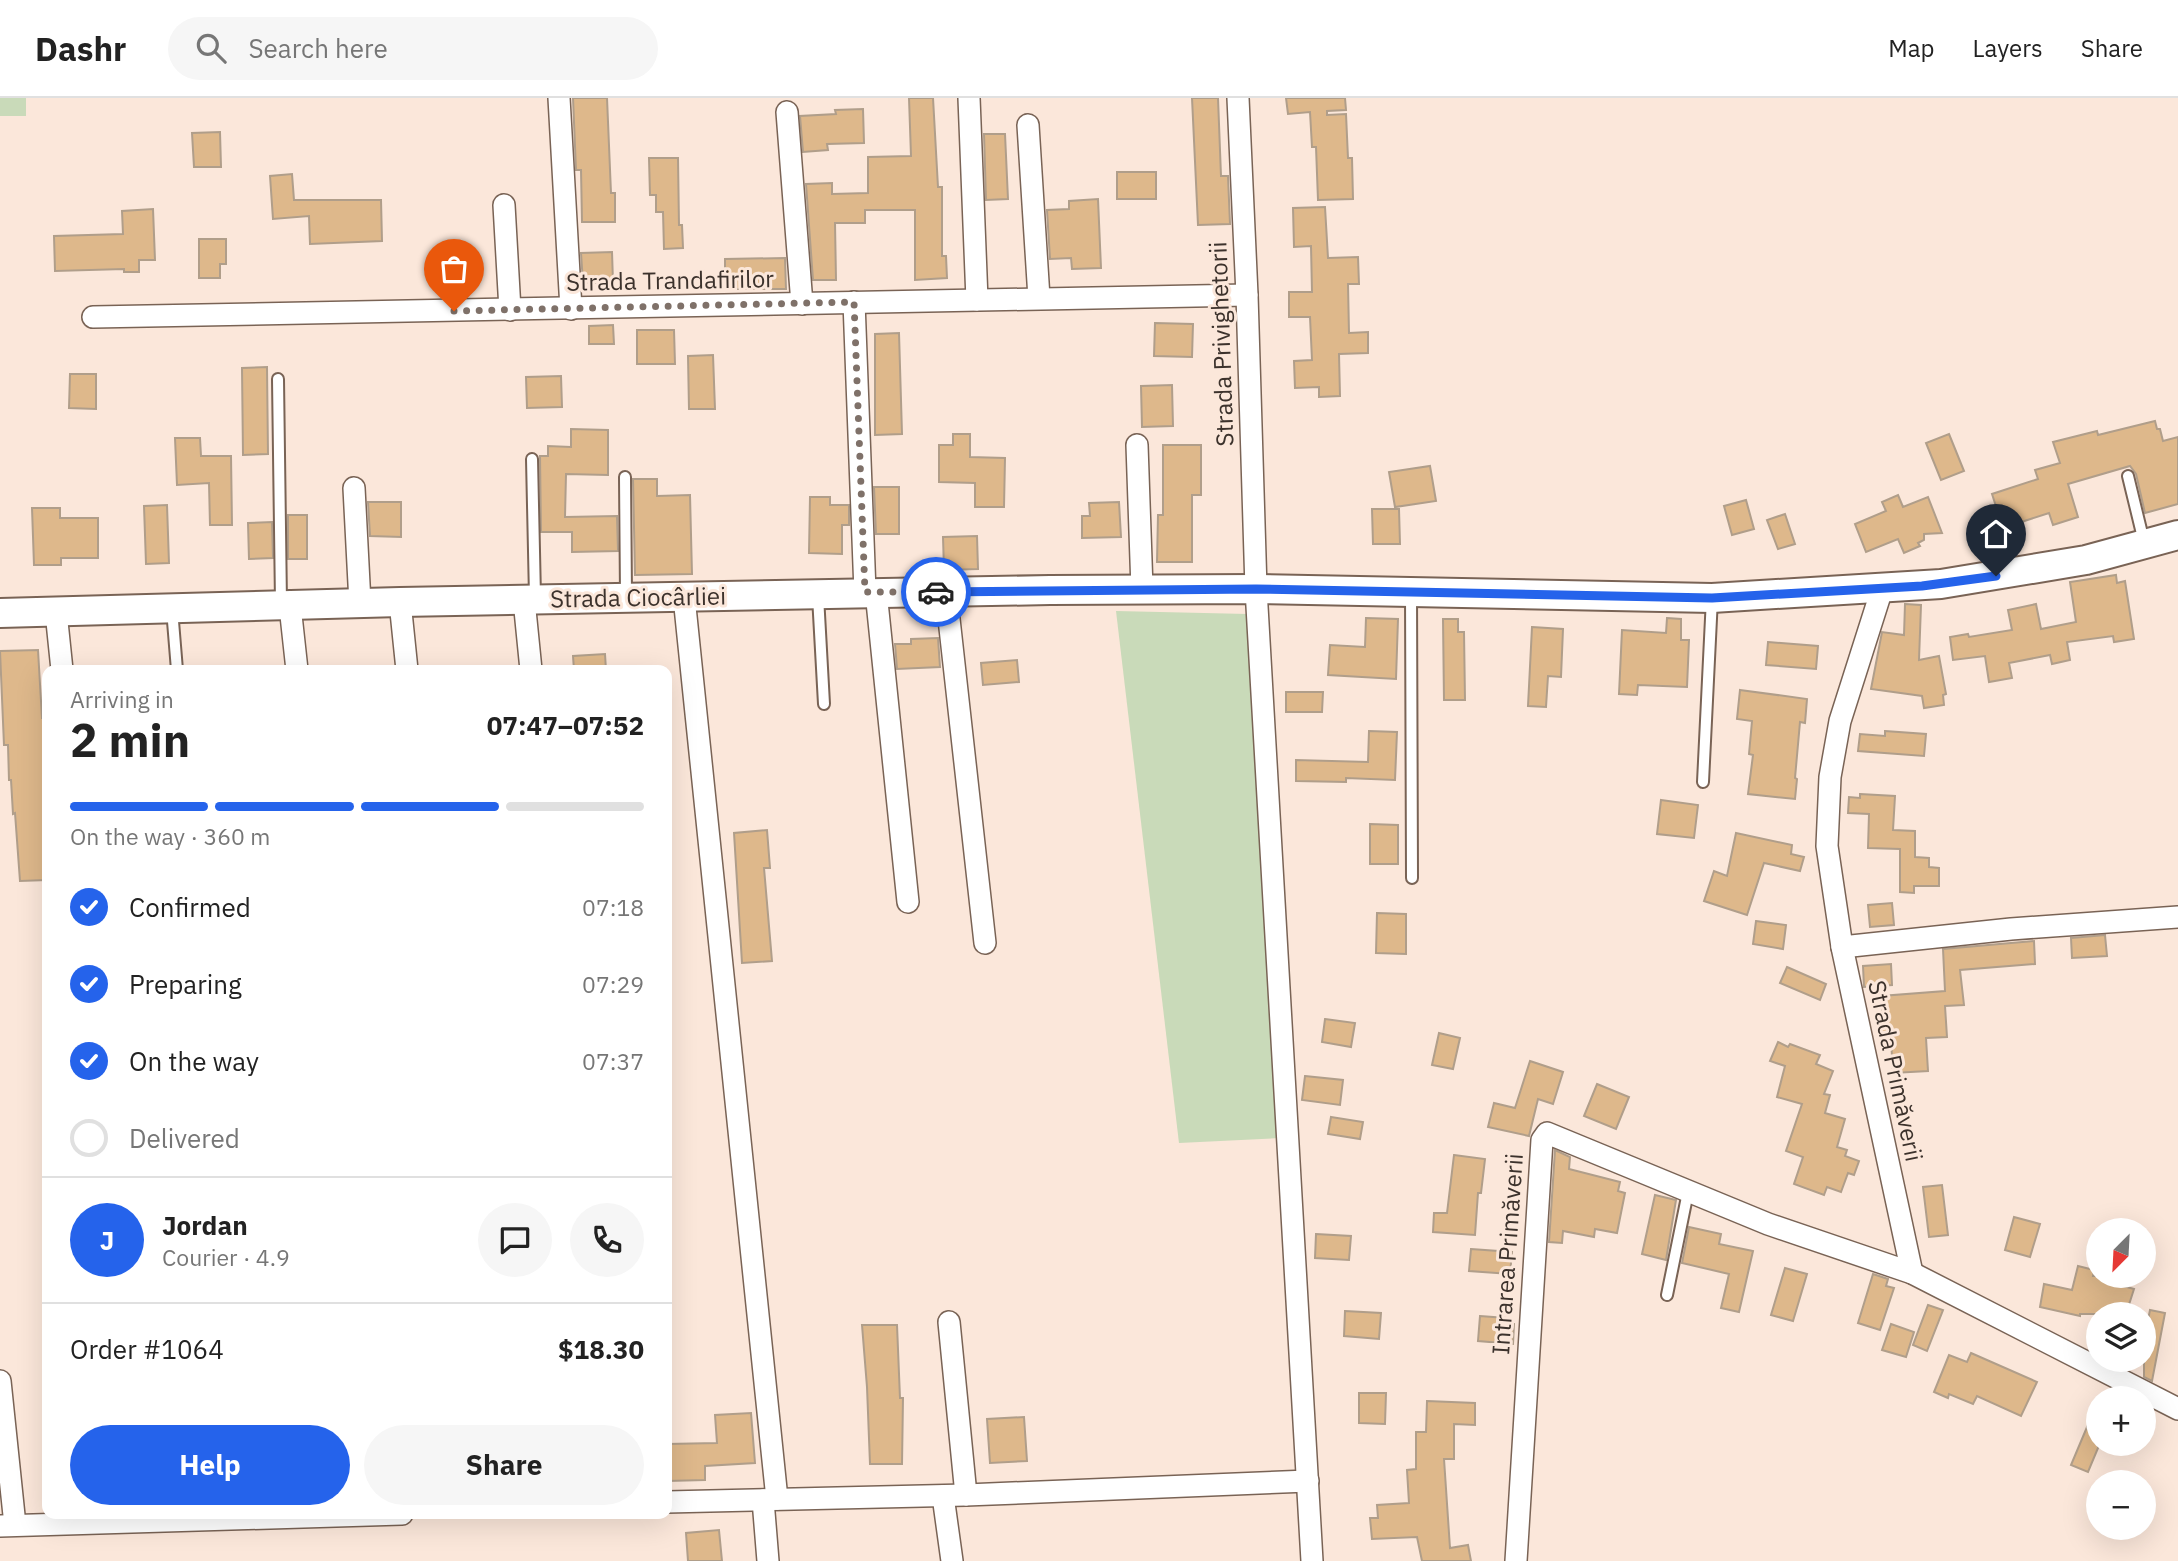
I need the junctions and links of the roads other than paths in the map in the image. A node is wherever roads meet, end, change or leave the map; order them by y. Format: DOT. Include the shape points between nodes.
graph roads {
  1 [pos="559,98"];
  2 [pos="969,98"];
  3 [pos="1238,98"];
  4 [pos="787,112"];
  5 [pos="1028,125"];
  6 [pos="504,205"];
  7 [pos="1247,295"];
  8 [pos="1039,298"];
  9 [pos="977,300"];
  10 [pos="854,302"];
  11 [pos="802,304"];
  12 [pos="571,309"];
  13 [pos="510,310"];
  14 [pos="93,317"];
  15 [pos="278,379"];
  16 [pos="1137,445"];
  17 [pos="533,459"];
  18 [pos="2128,476"];
  19 [pos="625,477"];
  20 [pos="354,488"];
  21 [pos="2178,535"];
  22 [pos="2145,544"];
  23 [pos="1142,589"];
  24 [pos="1256,589"];
  25 [pos="1882,589"];
  26 [pos="870,592"];
  27 [pos="946,592"];
  28 [pos="1411,592"];
  29 [pos="818,594"];
  30 [pos="684,597"];
  31 [pos="626,598"];
  32 [pos="1712,598"];
  33 [pos="529,600"];
  34 [pos="400,602"];
  35 [pos="360,603"];
  36 [pos="285,606"];
  37 [pos="172,609"];
  38 [pos="56,612"];
  39 [pos="0,613"];
  40 [pos="61,665"];
  41 [pos="177,665"];
  42 [pos="296,665"];
  43 [pos="406,665"];
  44 [pos="531,665"];
  45 [pos="824,704"];
  46 [pos="1703,782"];
  47 [pos="1412,878"];
  48 [pos="908,902"];
  49 [pos="2178,917"];
  50 [pos="985,943"];
  51 [pos="1842,947"];
  52 [pos="1689,1192"];
  53 [pos="1912,1273"];
  54 [pos="1667,1295"];
  55 [pos="949,1322"];
  56 [pos="0,1381"];
  57 [pos="2178,1409"];
  58 [pos="1308,1481"];
  59 [pos="967,1495"];
  60 [pos="943,1496"];
  61 [pos="770,1499"];
  62 [pos="672,1503"];
  63 [pos="117,1519"];
  64 [pos="7,1525"];
  65 [pos="768,1561"];
  66 [pos="952,1561"];
  67 [pos="1312,1561"];
  68 [pos="1516,1561"];
  1 -- 12 [label="street"];
  2 -- 9 [label="street"];
  3 -- 7 [label="street, Strada Privighetorii"];
  4 -- 11 [label="street"];
  5 -- 8 [label="street"];
  6 -- 13 [label="street"];
  7 -- 8 [label="street, Strada Trandafirilor"];
  7 -- 24 [label="street, Strada Privighetorii"];
  8 -- 9 [label="street, Strada Trandafirilor"];
  9 -- 10 [label="street, Strada Trandafirilor"];
  10 -- 11 [label="street, Strada Trandafirilor"];
  10 -- 26 [label="street"];
  11 -- 12 [label="street, Strada Trandafirilor"];
  12 -- 13 [label="street, Strada Trandafirilor"];
  13 -- 14 [label="street, Strada Trandafirilor"];
  15 -- 36 [label="lane"];
  16 -- 23 [label="street"];
  17 -- 33 [label="lane"];
  18 -- 22 [label="lane"];
  19 -- 31 [label="lane"];
  20 -- 35 [label="street"];
  21 -- 22 [label="street, Strada Ciocârliei"];
  22 -- 25 [label="street, Strada Ciocârliei" via="1996,576"];
  23 -- 24 [label="street, Strada Ciocârliei"];
  23 -- 27 [label="street, Strada Ciocârliei"];
  24 -- 28 [label="street, Strada Ciocârliei"];
  24 -- 58 [label="street, Strada Privighetorii"];
  25 -- 32 [label="street, Strada Ciocârliei"];
  25 -- 51 [label="street, Strada Primăverii" via="1840,721 1829,777 1827,846"];
  26 -- 27 [label="street, Strada Ciocârliei"];
  26 -- 29 [label="street, Strada Ciocârliei"];
  26 -- 48 [label="street"];
  27 -- 50 [label="street"];
  28 -- 32 [label="street, Strada Ciocârliei"];
  28 -- 47 [label="lane"];
  29 -- 30 [label="street, Strada Ciocârliei"];
  29 -- 45 [label="lane"];
  30 -- 31 [label="street, Strada Ciocârliei"];
  30 -- 61 [label="street"];
  31 -- 33 [label="street, Strada Ciocârliei"];
  32 -- 46 [label="lane"];
  33 -- 34 [label="street, Strada Ciocârliei"];
  33 -- 44 [label="street"];
  34 -- 35 [label="street, Strada Ciocârliei"];
  34 -- 43 [label="street"];
  35 -- 36 [label="street, Strada Ciocârliei"];
  36 -- 37 [label="street, Strada Ciocârliei"];
  36 -- 42 [label="street"];
  37 -- 38 [label="street, Strada Ciocârliei"];
  37 -- 41 [label="lane"];
  38 -- 39 [label="street, Strada Ciocârliei"];
  38 -- 40 [label="street"];
  49 -- 51 [label="street"];
  51 -- 53 [label="street, Strada Primăverii"];
  52 -- 53 [label="street, Intrarea Primăverii"];
  52 -- 54 [label="lane"];
  52 -- 68 [label="street, Intrarea Primăverii" via="1553,1134 1547,1133 1542,1140"];
  53 -- 57 [label="street"];
  55 -- 59 [label="street"];
  56 -- 64 [label="street"];
  58 -- 59 [label="street"];
  58 -- 67 [label="street, Strada Privighetorii"];
  59 -- 60 [label="street"];
  60 -- 61 [label="street"];
  60 -- 66 [label="street"];
  61 -- 62 [label="street"];
  61 -- 65 [label="street"];
  63 -- 64 [label="street"];
}
